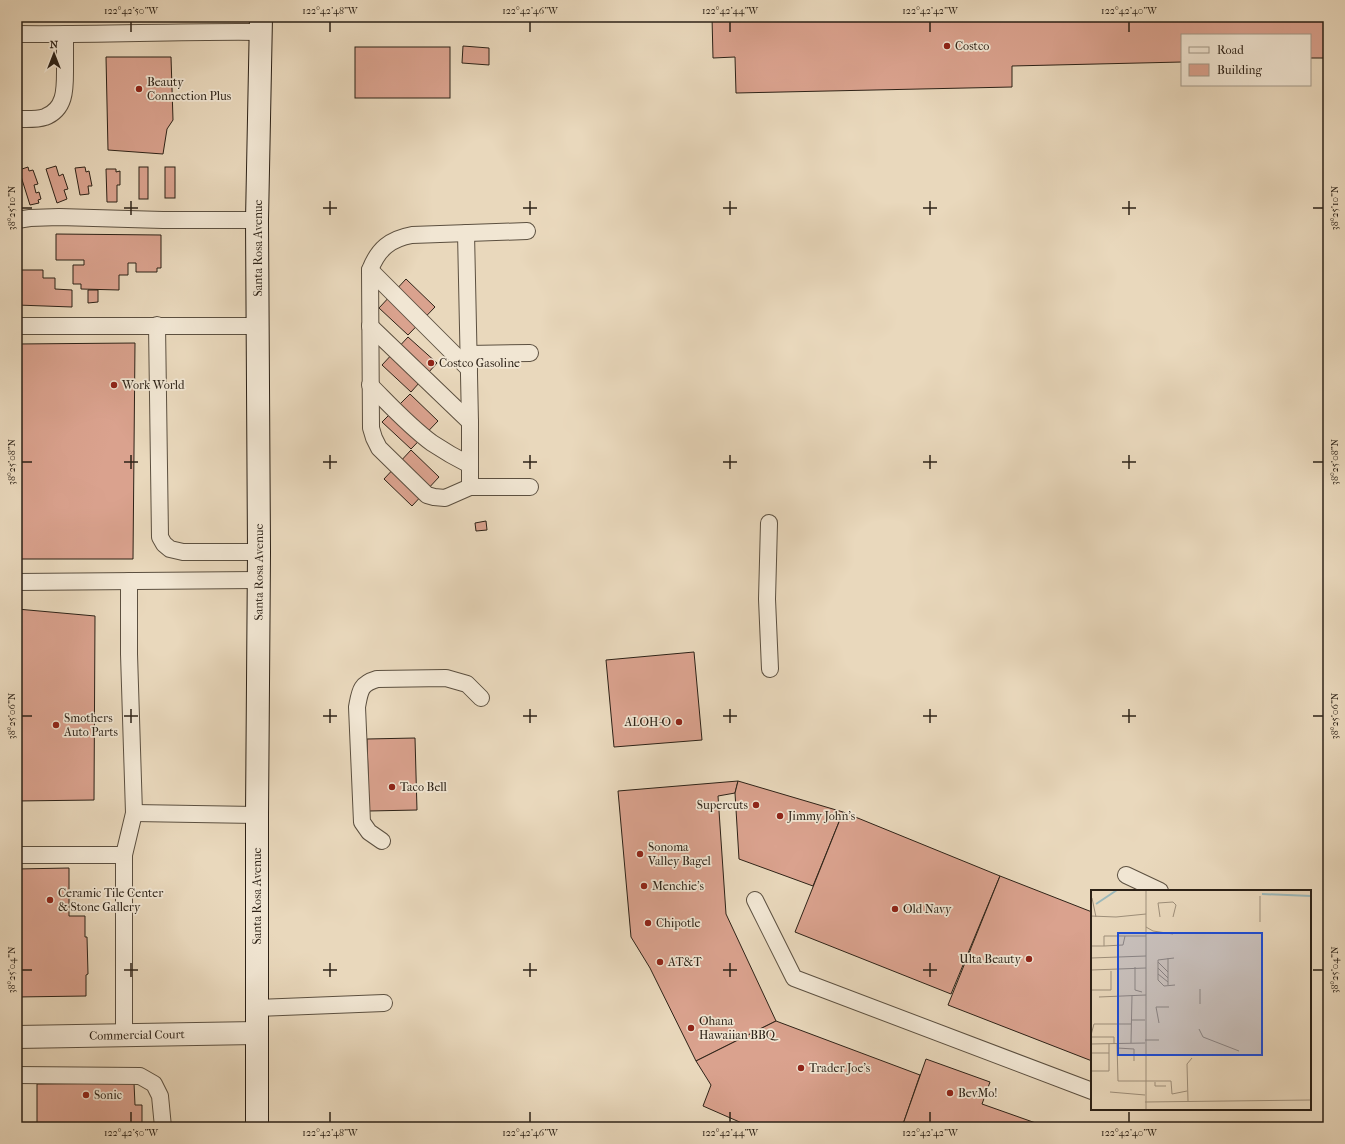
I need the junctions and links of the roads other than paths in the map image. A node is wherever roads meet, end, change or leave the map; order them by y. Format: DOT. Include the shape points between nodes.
graph roads {
  1 [pos="261,25"];
  2 [pos="17,34"];
  3 [pos="65,34"];
  4 [pos="17,119"];
  5 [pos="17,220"];
  6 [pos="257,220"];
  7 [pos="527,231"];
  8 [pos="466,233"];
  9 [pos="370,270"];
  10 [pos="158,325"];
  11 [pos="17,326"];
  12 [pos="258,326"];
  13 [pos="370,326"];
  14 [pos="530,354"];
  15 [pos="468,362"];
  16 [pos="370,386"];
  17 [pos="470,422"];
  18 [pos="470,464"];
  19 [pos="470,487"];
  20 [pos="530,487"];
  21 [pos="769,523"];
  22 [pos="259,552"];
  23 [pos="259,580"];
  24 [pos="129,581"];
  25 [pos="17,582"];
  26 [pos="770,669"];
  27 [pos="482,698"];
  28 [pos="134,813"];
  29 [pos="257,815"];
  30 [pos="382,841"];
  31 [pos="17,855"];
  32 [pos="124,855"];
  33 [pos="1126,876"];
  34 [pos="1158,890"];
  35 [pos="755,900"];
  36 [pos="384,1002"];
  37 [pos="257,1008"];
  38 [pos="257,1033"];
  39 [pos="124,1035"];
  40 [pos="17,1037"];
  41 [pos="17,1075"];
  42 [pos="1091,1091"];
  43 [pos="163,1127"];
  44 [pos="257,1127"];
  1 -- 3 [label="lane" via="198,31"];
  1 -- 6 [label="main road, Santa Rosa Avenue"];
  2 -- 3 [label="lane"];
  3 -- 4 [label="lane" via="65,92 61,102 55,111 46,117"];
  5 -- 6 [label="lane" via="59,217"];
  6 -- 12 [label="main road, Santa Rosa Avenue"];
  7 -- 8 [label="lane"];
  8 -- 9 [label="lane" via="399,237 379,252"];
  8 -- 15 [label="lane"];
  9 -- 13 [label="lane"];
  9 -- 15 [label="lane"];
  10 -- 11 [label="lane"];
  10 -- 12 [label="lane"];
  10 -- 22 [label="lane" via="160,537 170,549 183,552"];
  12 -- 22 [label="main road, Santa Rosa Avenue"];
  13 -- 16 [label="lane"];
  13 -- 17 [label="lane"];
  14 -- 15 [label="lane"];
  15 -- 17 [label="lane"];
  16 -- 18 [label="lane" via="413,428 445,452"];
  16 -- 19 [label="lane" via="371,428 379,448 427,495 445,498"];
  17 -- 18 [label="lane"];
  18 -- 19 [label="lane"];
  19 -- 20 [label="lane"];
  21 -- 26 [label="lane" via="767,599"];
  22 -- 23 [label="main road, Santa Rosa Avenue"];
  23 -- 24 [label="lane"];
  23 -- 29 [label="main road, Santa Rosa Avenue"];
  24 -- 25 [label="lane"];
  24 -- 28 [label="lane"];
  27 -- 30 [label="lane" via="467,684 446,678 377,679 368,682 360,690 357,707 362,822 369,832"];
  28 -- 29 [label="lane"];
  28 -- 32 [label="lane"];
  29 -- 37 [label="main road, Santa Rosa Avenue"];
  31 -- 32 [label="lane"];
  32 -- 39 [label="lane"];
  33 -- 34 [label="lane"];
  35 -- 42 [label="lane" via="794,978"];
  36 -- 37 [label="lane"];
  37 -- 38 [label="main road, Santa Rosa Avenue"];
  38 -- 39 [label="main road, Commercial Court"];
  38 -- 44 [label="main road, Santa Rosa Avenue"];
  39 -- 40 [label="main road, Commercial Court"];
  41 -- 43 [label="lane" via="140,1076 154,1084 160,1096"];
}
